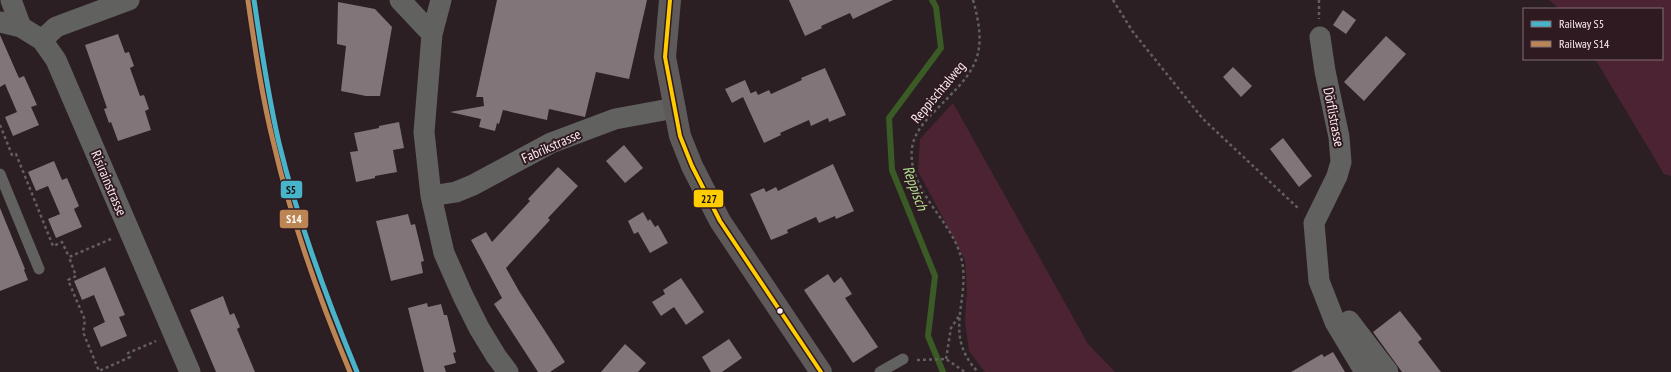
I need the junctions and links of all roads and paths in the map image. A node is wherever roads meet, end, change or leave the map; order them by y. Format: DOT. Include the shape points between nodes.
graph roads {
  1 [pos="11,0"];
  2 [pos="129,0"];
  3 [pos="400,0"];
  4 [pos="441,0"];
  5 [pos="670,0"];
  6 [pos="973,0"];
  7 [pos="1113,0"];
  8 [pos="0,22"];
  9 [pos="21,27"];
  10 [pos="432,34"];
  11 [pos="1320,37"];
  12 [pos="42,40"];
  13 [pos="675,108"];
  14 [pos="0,125"];
  15 [pos="0,174"];
  16 [pos="431,196"];
  17 [pos="1314,223"];
  18 [pos="102,243"];
  19 [pos="69,257"];
  20 [pos="39,269"];
  21 [pos="959,316"];
  22 [pos="1349,321"];
  23 [pos="154,342"];
  24 [pos="946,359"];
  25 [pos="908,360"];
  26 [pos="99,371"];
  27 [pos="190,372"];
  28 [pos="508,372"];
  29 [pos="821,372"];
  30 [pos="880,372"];
  31 [pos="965,372"];
  32 [pos="978,372"];
  33 [pos="1365,372"];
  34 [pos="1388,372"];
  1 -- 9 [label="street"];
  2 -- 12 [label="street" via="56,27"];
  3 -- 10 [label="street"];
  4 -- 10 [label="street"];
  5 -- 13 [label="street" via="665,57"];
  6 -- 21 [label="path, Reppischtalweg" via="980,22 980,50 974,68 925,122 915,136 912,148 915,174 960,256 963,288"];
  7 -- 17 [label="path" via="1133,32 1203,119"];
  8 -- 9 [label="street, Risirainstrasse"];
  9 -- 12 [label="street, Risirainstrasse"];
  10 -- 16 [label="street" via="424,132"];
  11 -- 17 [label="street, Dörflistrasse" via="1339,137 1341,162 1337,176"];
  12 -- 27 [label="street, Risirainstrasse" via="56,60"];
  13 -- 16 [label="street, Fabrikstrasse" via="615,119 551,143 473,185 456,192"];
  13 -- 29 [label="street" via="680,136 706,196"];
  14 -- 19 [label="path" via="12,155 16,154 53,246 62,242"];
  15 -- 20 [label="lane"];
  16 -- 28 [label="street" via="444,253 462,296 479,328"];
  17 -- 33 [label="street" via="1319,281 1334,322"];
  18 -- 19 [label="path"];
  19 -- 26 [label="path" via="76,276 68,280 85,320 83,332"];
  21 -- 24 [label="path" via="951,328"];
  21 -- 32 [label="path, Reppischtalweg" via="959,337 964,352"];
  22 -- 34 [label="street"];
  23 -- 26 [label="path" via="128,353 130,357"];
  24 -- 25 [label="path"];
  24 -- 31 [label="path"];
  25 -- 30 [label="lane"];
}
